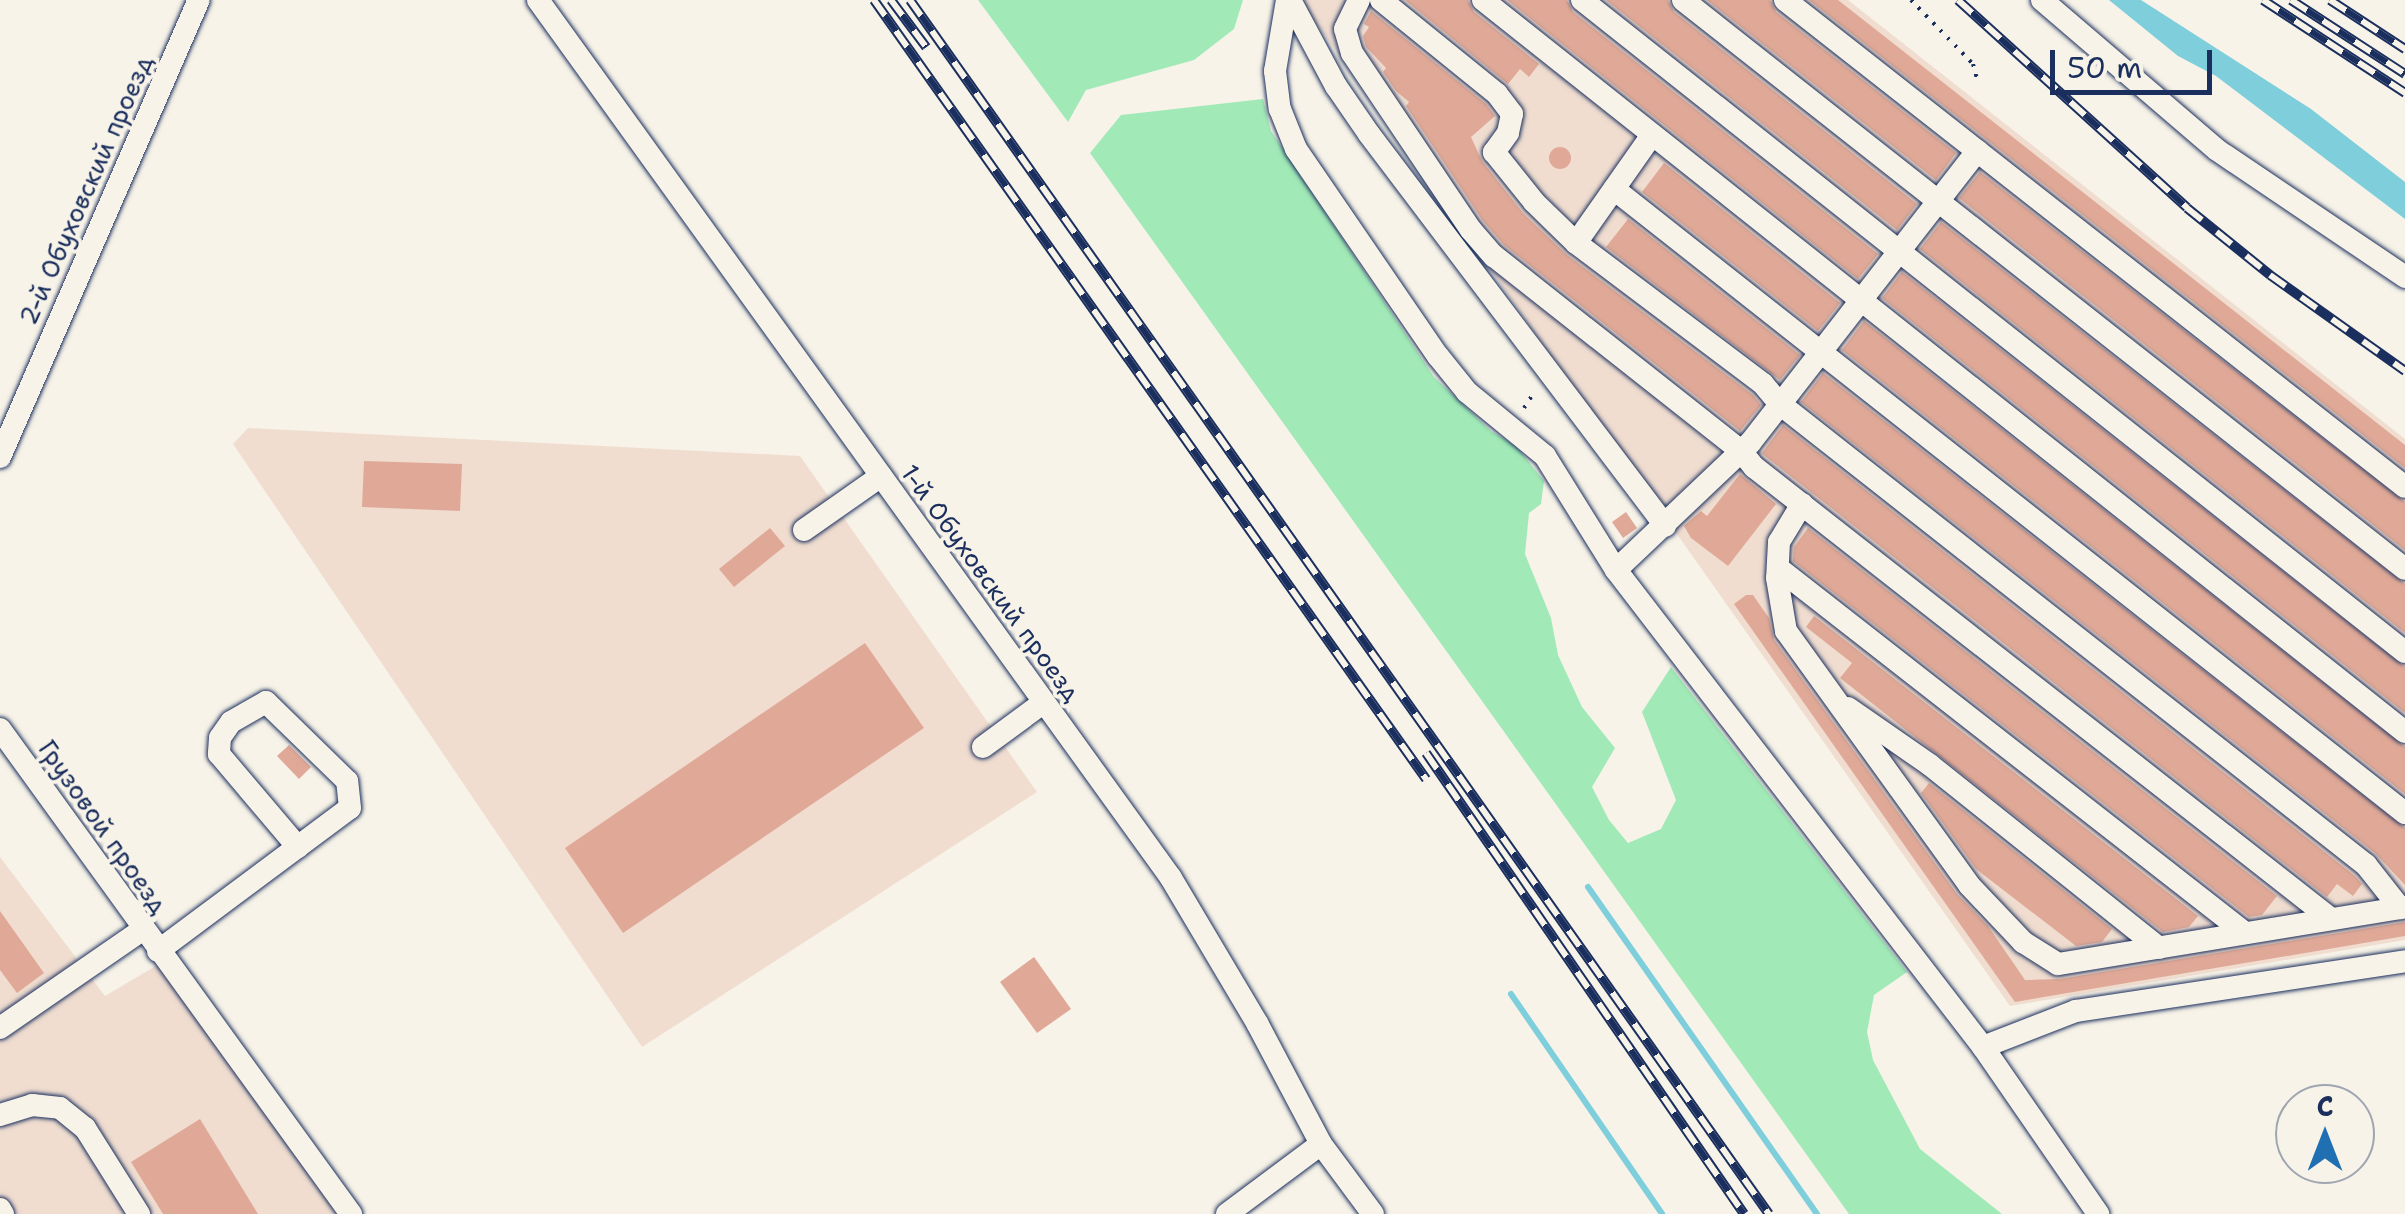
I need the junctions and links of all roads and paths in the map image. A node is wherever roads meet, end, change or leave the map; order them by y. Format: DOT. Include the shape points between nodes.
graph roads {
  1 [pos="199,0"];
  2 [pos="538,0"];
  3 [pos="1289,0"];
  4 [pos="1360,0"];
  5 [pos="1381,0"];
  6 [pos="1482,0"];
  7 [pos="1582,0"];
  8 [pos="1683,0"];
  9 [pos="1784,0"];
  10 [pos="1911,0"];
  11 [pos="2042,0"];
  12 [pos="1978,84"];
  13 [pos="1652,134"];
  14 [pos="1977,151"];
  15 [pos="1614,189"];
  16 [pos="1938,201"];
  17 [pos="1576,242"];
  18 [pos="1899,250"];
  19 [pos="2405,277"];
  20 [pos="1860,299"];
  21 [pos="1819,353"];
  22 [pos="1549,371"];
  23 [pos="1780,404"];
  24 [pos="1512,426"];
  25 [pos="1741,451"];
  26 [pos="0,456"];
  27 [pos="880,476"];
  28 [pos="2405,487"];
  29 [pos="1802,504"];
  30 [pos="1666,526"];
  31 [pos="804,530"];
  32 [pos="1778,568"];
  33 [pos="1616,570"];
  34 [pos="2405,570"];
  35 [pos="2405,652"];
  36 [pos="1833,697"];
  37 [pos="1043,702"];
  38 [pos="0,729"];
  39 [pos="2405,732"];
  40 [pos="982,747"];
  41 [pos="2405,814"];
  42 [pos="298,847"];
  43 [pos="2403,907"];
  44 [pos="2331,919"];
  45 [pos="142,930"];
  46 [pos="2245,934"];
  47 [pos="2159,948"];
  48 [pos="160,954"];
  49 [pos="2405,961"];
  50 [pos="0,1028"];
  51 [pos="1982,1047"];
  52 [pos="0,1115"];
  53 [pos="1321,1144"];
  54 [pos="139,1214"];
  55 [pos="350,1214"];
  56 [pos="1227,1214"];
  57 [pos="1373,1214"];
  58 [pos="2098,1214"];
  1 -- 26 [label="street, 2-й Обуховский проезд"];
  2 -- 27 [label="street, 1-й Обуховский проезд"];
  3 -- 22 [label="street" via="1336,86"];
  3 -- 24 [label="street" via="1275,72 1296,149 1438,356 1467,392"];
  4 -- 25 [label="street" via="1345,28 1352,53 1471,230 1494,256"];
  5 -- 17 [label="street" via="1498,94 1512,114 1494,152"];
  6 -- 13 [label="street"];
  7 -- 18 [label="street"];
  8 -- 16 [label="street"];
  9 -- 14 [label="street"];
  10 -- 12 [label="path" via="1973,64"];
  11 -- 19 [label="street" via="2217,150"];
  13 -- 15 [label="street"];
  13 -- 20 [label="street"];
  14 -- 16 [label="street"];
  14 -- 28 [label="street"];
  15 -- 17 [label="street"];
  15 -- 21 [label="street"];
  16 -- 18 [label="street"];
  16 -- 34 [label="street"];
  17 -- 23 [label="street" via="1763,384"];
  18 -- 20 [label="street"];
  18 -- 35 [label="street"];
  20 -- 21 [label="street"];
  20 -- 39 [label="street"];
  21 -- 23 [label="street"];
  21 -- 41 [label="street"];
  22 -- 24 [label="path"];
  22 -- 30 [label="street"];
  23 -- 25 [label="street"];
  23 -- 43 [label="street" via="2366,865"];
  24 -- 33 [label="street" via="1545,456"];
  25 -- 29 [label="street"];
  25 -- 30 [label="street"];
  27 -- 31 [label="street"];
  27 -- 37 [label="street, 1-й Обуховский проезд"];
  29 -- 32 [label="street" via="1779,542"];
  29 -- 44 [label="street"];
  30 -- 33 [label="street"];
  32 -- 36 [label="street" via="1786,630"];
  32 -- 46 [label="street"];
  33 -- 51 [label="street"];
  36 -- 47 [label="street" via="1930,765"];
  36 -- 47 [label="street" via="1968,885 2022,942 2058,964"];
  37 -- 40 [label="street"];
  37 -- 53 [label="street, 1-й Обуховский проезд" via="1171,878"];
  38 -- 45 [label="street, Грузовой проезд"];
  42 -- 42 [label="street" via="218,754 231,722 266,702 348,781 353,798 350,808"];
  42 -- 48 [label="street"];
  43 -- 44 [label="street"];
  44 -- 46 [label="street"];
  45 -- 48 [label="street, Грузовой проезд"];
  45 -- 50 [label="street"];
  46 -- 47 [label="street"];
  48 -- 55 [label="street, Грузовой проезд"];
  49 -- 51 [label="street" via="2076,1011"];
  51 -- 58 [label="street"];
  52 -- 54 [label="street" via="32,1105 60,1108 85,1128"];
  53 -- 56 [label="street"];
  53 -- 57 [label="street, 1-й Обуховский проезд"];
}
